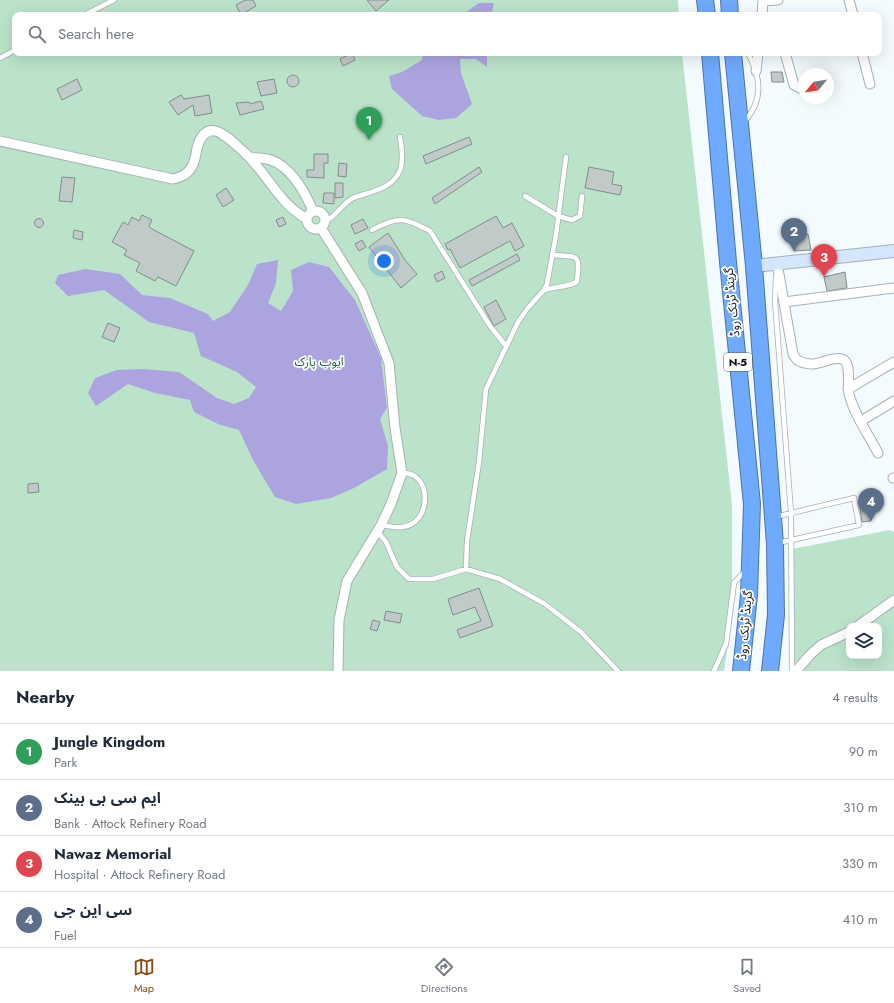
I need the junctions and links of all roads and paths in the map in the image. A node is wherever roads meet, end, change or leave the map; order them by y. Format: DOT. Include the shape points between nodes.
graph roads {
  1 [pos="114,0"];
  2 [pos="705,0"];
  3 [pos="729,0"];
  4 [pos="778,0"];
  5 [pos="849,0"];
  6 [pos="763,1"];
  7 [pos="90,12"];
  8 [pos="707,12"];
  9 [pos="730,12"];
  10 [pos="762,12"];
  11 [pos="852,12"];
  12 [pos="12,52"];
  13 [pos="710,56"];
  14 [pos="734,56"];
  15 [pos="749,56"];
  16 [pos="758,56"];
  17 [pos="786,56"];
  18 [pos="863,56"];
  19 [pos="0,58"];
  20 [pos="756,71"];
  21 [pos="870,84"];
  22 [pos="798,87"];
  23 [pos="741,127"];
  24 [pos="400,137"];
  25 [pos="0,141"];
  26 [pos="249,157"];
  27 [pos="566,157"];
  28 [pos="525,196"];
  29 [pos="582,196"];
  30 [pos="313,212"];
  31 [pos="558,216"];
  32 [pos="306,219"];
  33 [pos="323,225"];
  34 [pos="372,230"];
  35 [pos="894,251"];
  36 [pos="552,255"];
  37 [pos="777,263"];
  38 [pos="754,266"];
  39 [pos="894,288"];
  40 [pos="544,290"];
  41 [pos="784,302"];
  42 [pos="506,346"];
  43 [pos="894,362"];
  44 [pos="848,389"];
  45 [pos="894,401"];
  46 [pos="861,421"];
  47 [pos="878,453"];
  48 [pos="402,473"];
  49 [pos="791,513"];
  50 [pos="772,518"];
  51 [pos="379,528"];
  52 [pos="791,540"];
  53 [pos="775,544"];
  54 [pos="749,567"];
  55 [pos="466,569"];
  56 [pos="894,600"];
  57 [pos="862,623"];
  58 [pos="846,633"];
  59 [pos="338,671"];
  60 [pos="618,671"];
  61 [pos="714,671"];
  62 [pos="741,671"];
  63 [pos="770,671"];
  64 [pos="792,671"];
  65 [pos="796,671"];
  1 -- 7 [label="lane"];
  2 -- 8 [label="highway"];
  3 -- 9 [label="highway"];
  4 -- 6 [label="street"];
  5 -- 11 [label="street"];
  6 -- 10 [label="street"];
  12 -- 19 [label="lane"];
  13 -- 54 [label="highway, گرینڈ ٹرنک روڈ / N-5" via="752,504"];
  14 -- 23 [label="highway, گرینڈ ٹرنک روڈ / N-5"];
  15 -- 20 [label="lane"];
  16 -- 20 [label="street"];
  17 -- 22 [label="street" via="794,85"];
  18 -- 21 [label="street"];
  20 -- 23 [label="lane" via="758,103"];
  23 -- 38 [label="highway, گرینڈ ٹرنک روڈ / N-5"];
  24 -- 33 [label="lane" via="403,163 397,177 385,187 354,197"];
  25 -- 26 [label="street" via="173,179 184,176 192,168 200,138 209,130 217,131"];
  26 -- 30 [label="street" via="271,160 282,167 301,186"];
  26 -- 32 [label="street" via="285,203"];
  27 -- 31 [label="lane"];
  28 -- 31 [label="lane"];
  29 -- 31 [label="lane" via="580,216 572,220"];
  30 -- 32 [label="street"];
  30 -- 33 [label="street" via="323,215"];
  31 -- 36 [label="lane"];
  32 -- 33 [label="street" via="311,228 318,229"];
  33 -- 48 [label="street" via="362,293 389,363"];
  34 -- 42 [label="lane" via="392,220 400,220 430,231 490,326"];
  35 -- 37 [label="street"];
  36 -- 40 [label="lane"];
  36 -- 40 [label="lane" via="578,259 577,281 573,285 555,286"];
  37 -- 38 [label="street"];
  37 -- 41 [label="street"];
  37 -- 49 [label="lane" via="775,301"];
  38 -- 50 [label="highway, گرینڈ ٹرنک روڈ / N-5"];
  39 -- 41 [label="street"];
  40 -- 42 [label="lane" via="527,309"];
  41 -- 44 [label="street" via="793,354 797,360 812,365 840,358 848,366"];
  42 -- 55 [label="lane" via="486,389 479,462 467,541"];
  43 -- 44 [label="street"];
  44 -- 46 [label="street"];
  45 -- 46 [label="street"];
  46 -- 47 [label="street"];
  48 -- 51 [label="street"];
  48 -- 51 [label="lane" via="410,473 417,477 424,488 426,497 420,518 412,525"];
  49 -- 50 [label="lane"];
  49 -- 52 [label="lane"];
  49 -- 52 [label="lane" via="854,498 859,525"];
  50 -- 53 [label="highway, گرینڈ ٹرنک روڈ / N-5"];
  51 -- 55 [label="lane" via="397,567 409,579 433,579"];
  51 -- 59 [label="street" via="347,581 339,620"];
  52 -- 53 [label="lane"];
  52 -- 64 [label="lane"];
  53 -- 63 [label="highway, گرینڈ ٹرنک روڈ / N-5" via="776,615"];
  54 -- 61 [label="lane" via="734,583 726,644"];
  54 -- 62 [label="highway, گرینڈ ٹرنک روڈ / N-5" via="749,595"];
  55 -- 60 [label="lane" via="500,579 545,604 581,632"];
  56 -- 57 [label="street"];
  58 -- 65 [label="street" via="821,645"];
}
